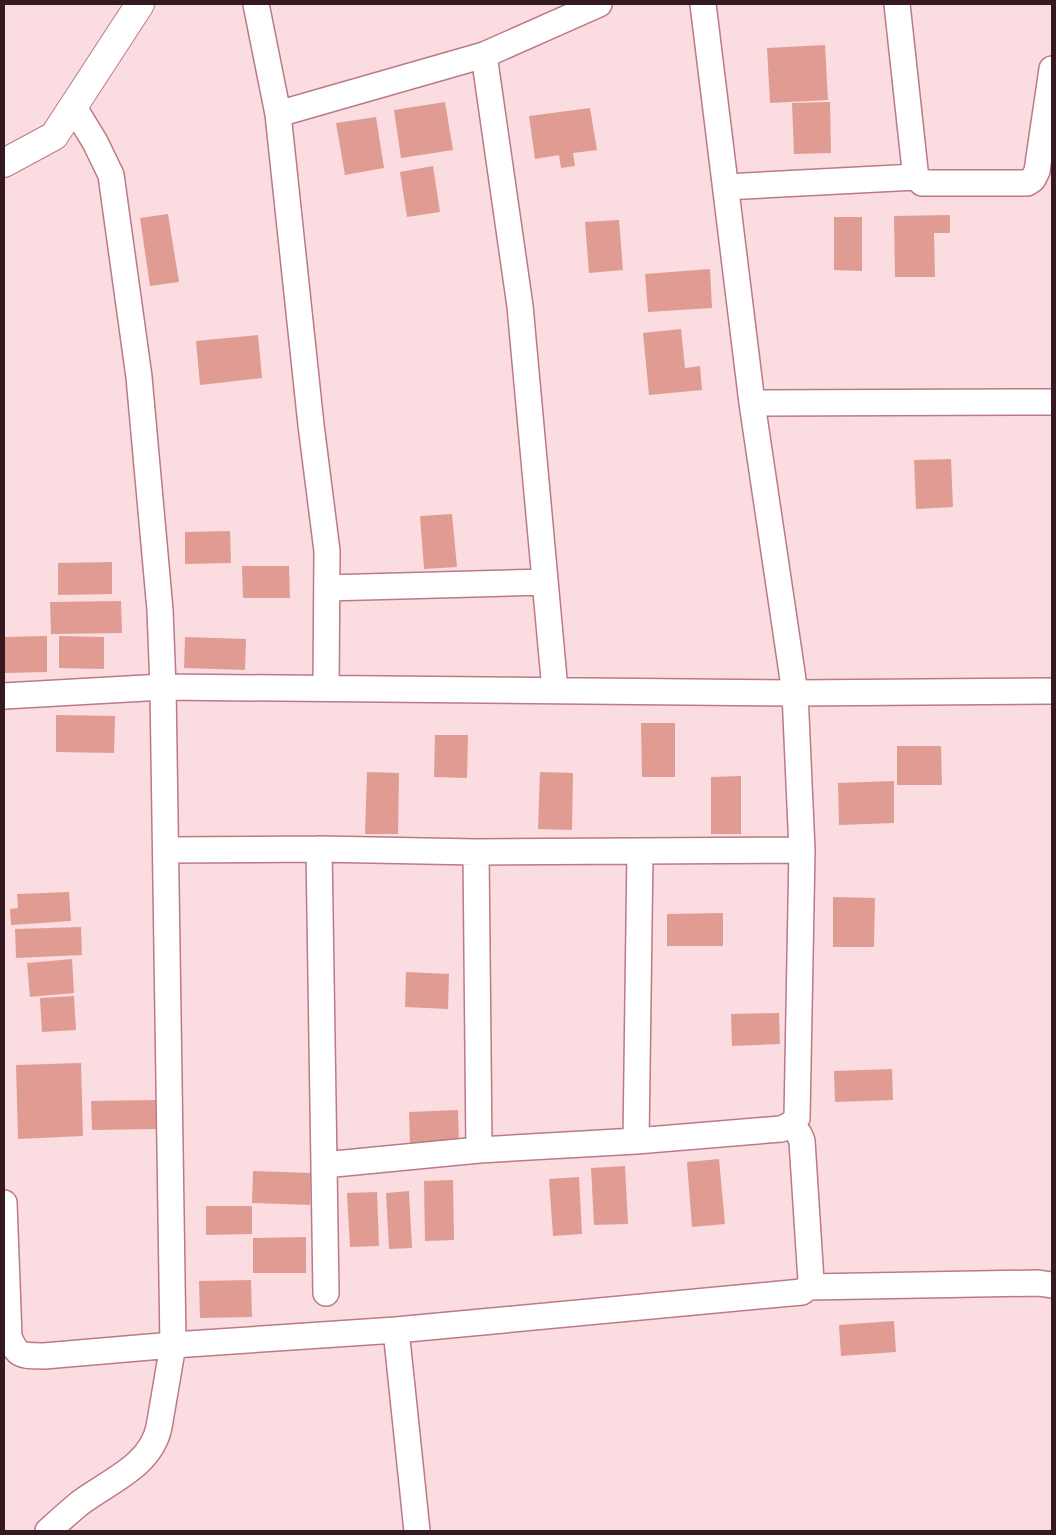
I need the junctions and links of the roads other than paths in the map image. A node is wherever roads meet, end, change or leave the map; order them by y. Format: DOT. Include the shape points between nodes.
graph roads {
  1 [pos="140,4"];
  2 [pos="256,4"];
  3 [pos="599,4"];
  4 [pos="703,4"];
  5 [pos="897,4"];
  6 [pos="484,55"];
  7 [pos="1052,69"];
  8 [pos="73,106"];
  9 [pos="278,114"];
  10 [pos="4,163"];
  11 [pos="916,177"];
  12 [pos="726,187"];
  13 [pos="752,402"];
  14 [pos="1052,402"];
  15 [pos="545,582"];
  16 [pos="327,588"];
  17 [pos="163,687"];
  18 [pos="326,688"];
  19 [pos="555,690"];
  20 [pos="1052,691"];
  21 [pos="795,693"];
  22 [pos="4,696"];
  23 [pos="319,848"];
  24 [pos="166,850"];
  25 [pos="802,850"];
  26 [pos="476,852"];
  27 [pos="640,852"];
  28 [pos="790,1126"];
  29 [pos="636,1141"];
  30 [pos="479,1150"];
  31 [pos="324,1165"];
  32 [pos="4,1202"];
  33 [pos="1052,1285"];
  34 [pos="808,1287"];
  35 [pos="326,1293"];
  36 [pos="396,1330"];
  37 [pos="173,1345"];
  38 [pos="48,1531"];
  39 [pos="416,1531"];
  1 -- 8 [label="main road"];
  2 -- 9 [label="street"];
  3 -- 6 [label="street"];
  4 -- 12 [label="street"];
  5 -- 11 [label="street"];
  6 -- 9 [label="street"];
  6 -- 15 [label="street" via="520,306"];
  7 -- 11 [label="street" via="1037,171 1033,179 1027,183 922,183"];
  8 -- 10 [label="main road" via="54,136"];
  8 -- 17 [label="street" via="112,175 139,377 160,610"];
  9 -- 16 [label="street" via="327,551"];
  11 -- 12 [label="street"];
  12 -- 13 [label="street"];
  13 -- 14 [label="street"];
  13 -- 21 [label="street"];
  15 -- 16 [label="street"];
  15 -- 19 [label="street"];
  16 -- 18 [label="street"];
  17 -- 18 [label="street"];
  17 -- 22 [label="street"];
  17 -- 24 [label="street"];
  18 -- 19 [label="street"];
  19 -- 21 [label="street"];
  20 -- 21 [label="street"];
  21 -- 25 [label="street"];
  23 -- 24 [label="street"];
  23 -- 26 [label="street"];
  23 -- 31 [label="street"];
  24 -- 37 [label="street"];
  25 -- 27 [label="street"];
  25 -- 28 [label="street" via="797,1118"];
  26 -- 27 [label="street"];
  26 -- 30 [label="street"];
  27 -- 29 [label="street"];
  28 -- 29 [label="street"];
  28 -- 34 [label="street" via="802,1141 811,1281"];
  29 -- 30 [label="street"];
  30 -- 31 [label="street"];
  31 -- 35 [label="street"];
  32 -- 37 [label="street" via="9,1337 14,1349 22,1355 44,1356"];
  33 -- 34 [label="street"];
  34 -- 36 [label="street" via="802,1292"];
  36 -- 37 [label="street"];
  36 -- 39 [label="street"];
  37 -- 38 [label="street" via="157,1438 151,1449 142,1461 79,1504"];
}
